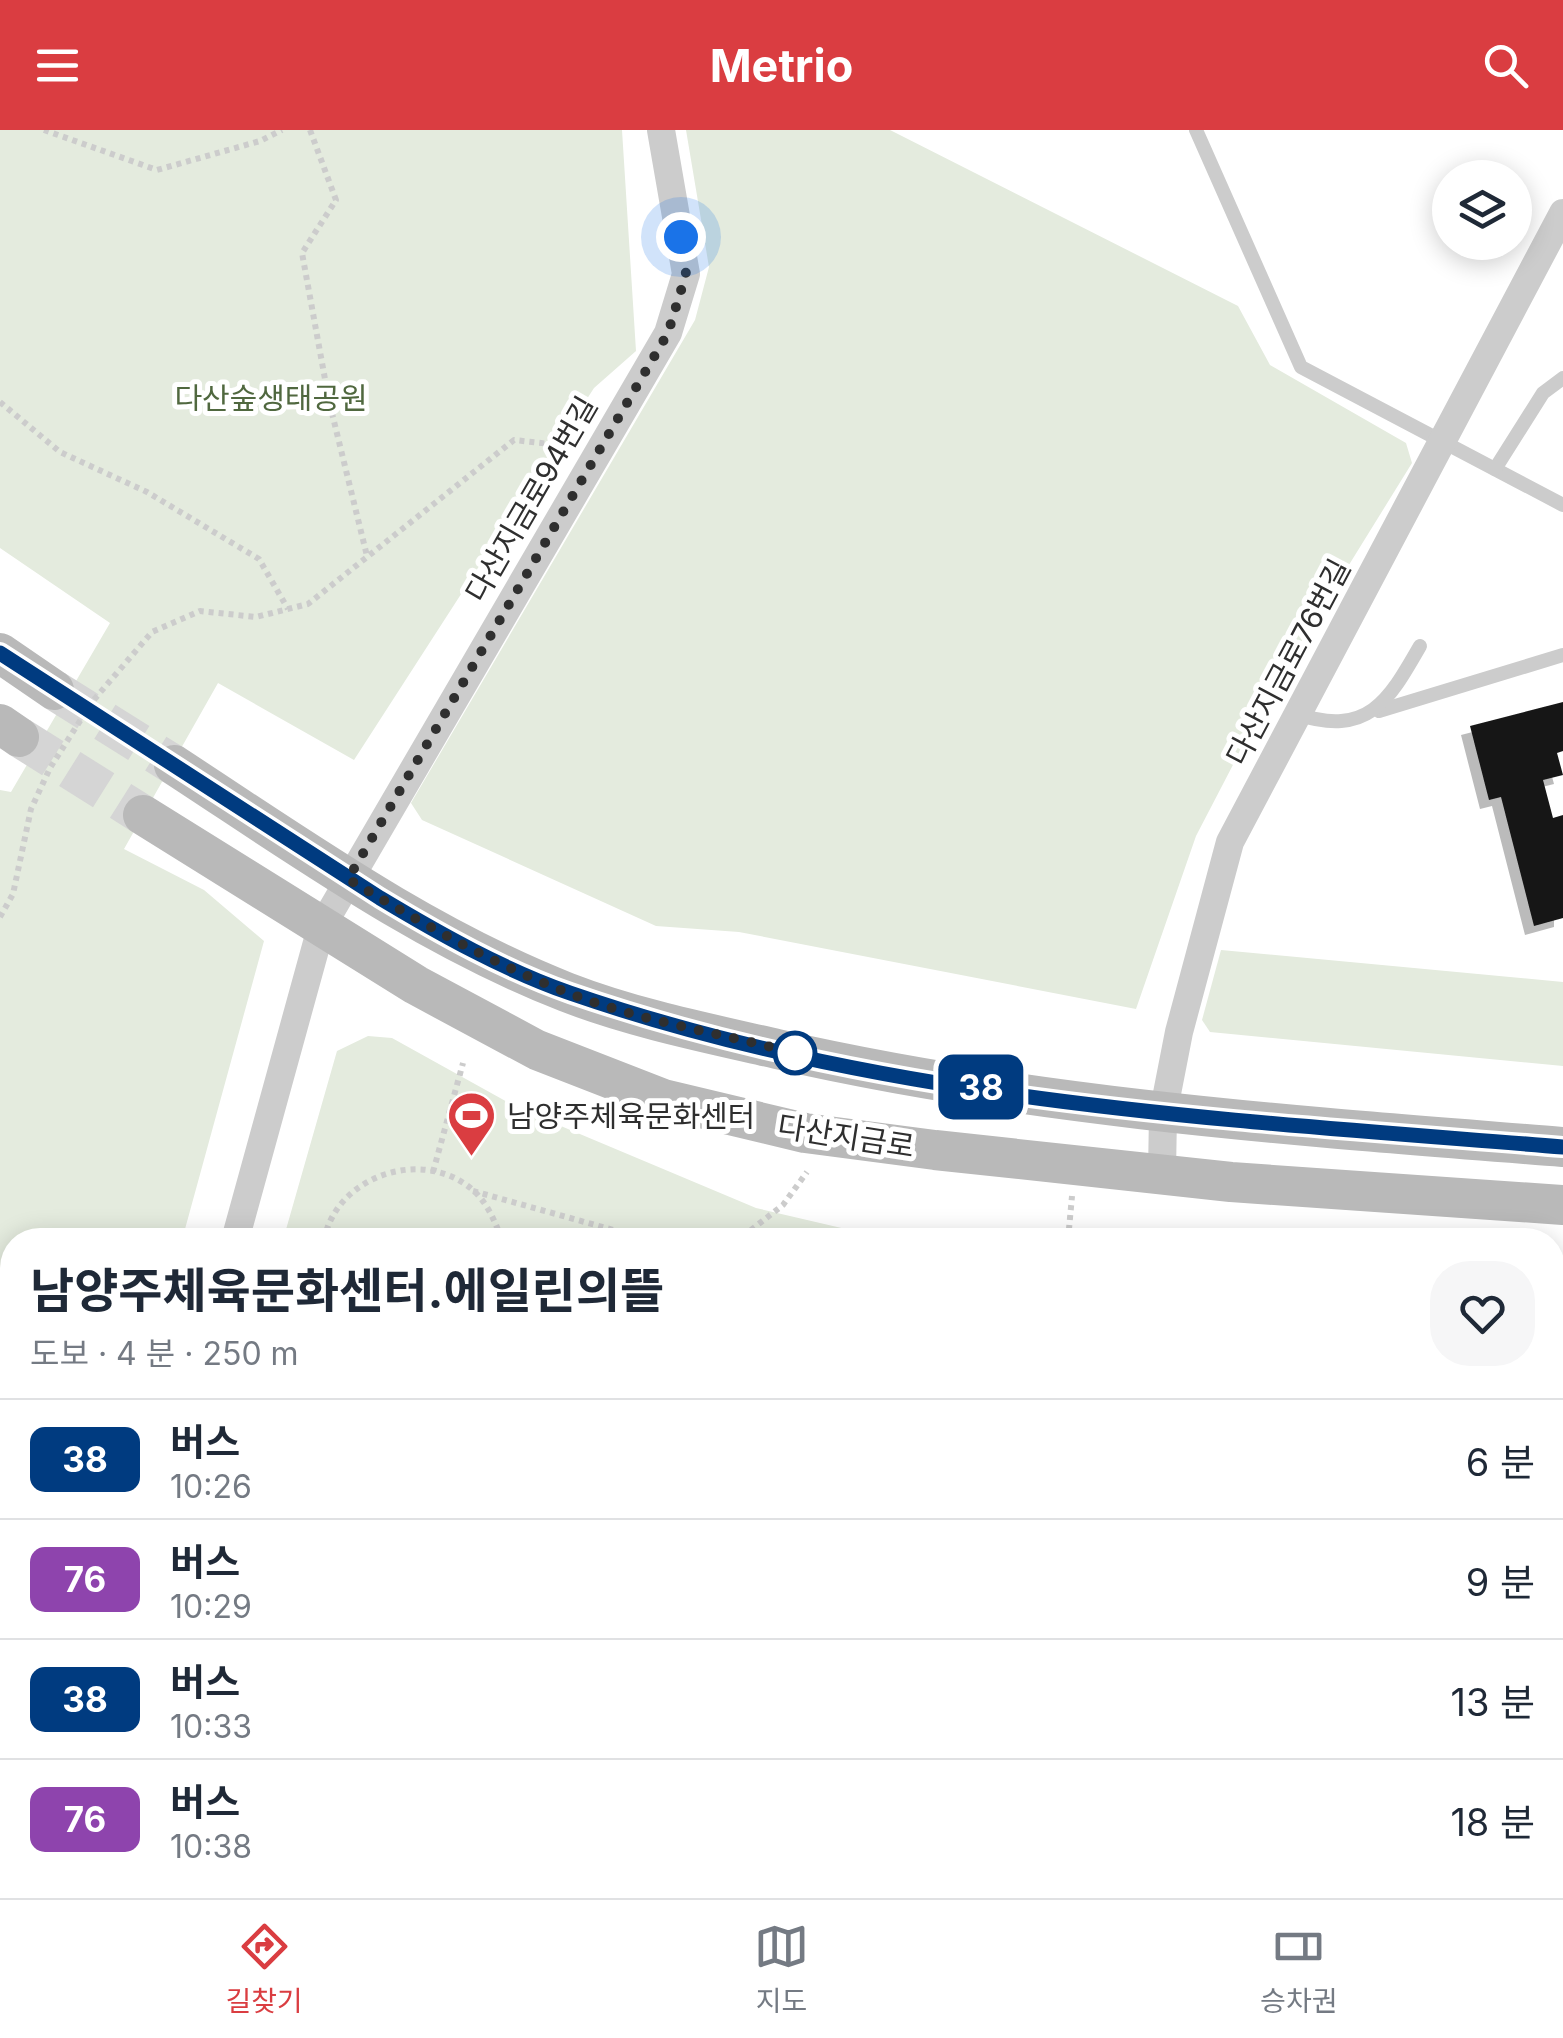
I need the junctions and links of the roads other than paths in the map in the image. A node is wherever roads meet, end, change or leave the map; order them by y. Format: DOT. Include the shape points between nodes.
graph roads {
  1 [pos="660,130"];
  2 [pos="1196,130"];
  3 [pos="1563,213"];
  4 [pos="1563,378"];
  5 [pos="1443,441"];
  6 [pos="1495,469"];
  7 [pos="1563,505"];
  8 [pos="1420,646"];
  9 [pos="0,653"];
  10 [pos="1563,655"];
  11 [pos="54,690"];
  12 [pos="1379,711"];
  13 [pos="1295,714"];
  14 [pos="174,765"];
  15 [pos="143,815"];
  16 [pos="348,879"];
  17 [pos="320,928"];
  18 [pos="1164,1114"];
  19 [pos="1563,1147"];
  20 [pos="1162,1173"];
  21 [pos="1563,1205"];
  22 [pos="239,1228"];
  1 -- 16 [label="street, 다산지금로94번길" via="686,274 668,333"];
  2 -- 5 [label="lane" via="1301,367"];
  3 -- 5 [label="street, 다산지금로76번길"];
  4 -- 6 [label="lane" via="1542,394"];
  5 -- 6 [label="lane"];
  5 -- 13 [label="street, 다산지금로76번길"];
  6 -- 7 [label="lane"];
  8 -- 12 [label="lane"];
  9 -- 11 [label="street"];
  10 -- 12 [label="lane"];
  12 -- 13 [label="lane" via="1350,720"];
  13 -- 18 [label="street, 다산지금로76번길" via="1230,842"];
  14 -- 16 [label="street"];
  15 -- 17 [label="street, 다산지금로"];
  16 -- 17 [label="street, 다산지금로94번길"];
  16 -- 18 [label="street" via="445,937 568,992 685,1028 894,1075"];
  17 -- 20 [label="street, 다산지금로" via="537,1050 663,1100 805,1134"];
  17 -- 22 [label="street, 다산지금로94번길"];
  18 -- 19 [label="street"];
  18 -- 20 [label="street, 다산지금로76번길"];
  20 -- 21 [label="street, 다산지금로"];
}
